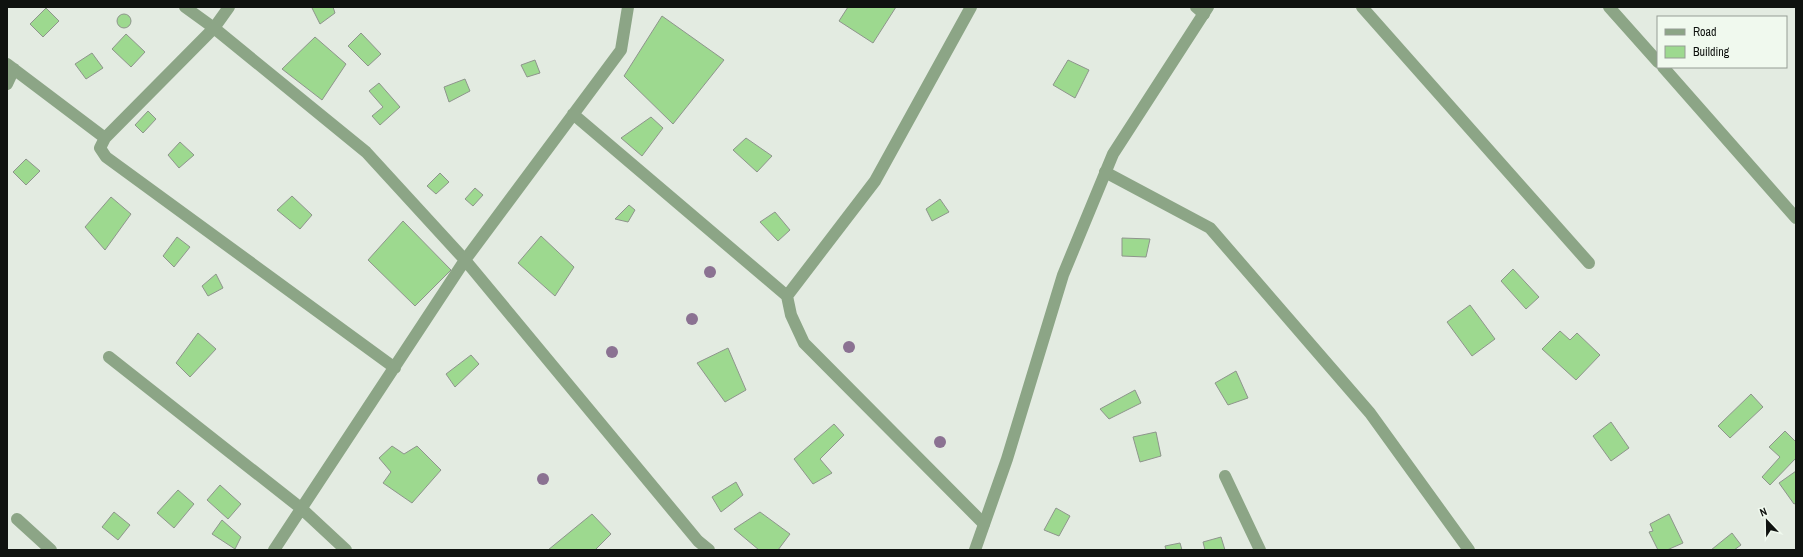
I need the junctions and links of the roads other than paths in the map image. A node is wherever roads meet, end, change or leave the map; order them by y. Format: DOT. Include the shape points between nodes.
graph roads {
  1 [pos="185,7"];
  2 [pos="229,7"];
  3 [pos="628,7"];
  4 [pos="971,7"];
  5 [pos="1362,7"];
  6 [pos="1609,7"];
  7 [pos="1202,9"];
  8 [pos="214,28"];
  9 [pos="1657,61"];
  10 [pos="11,66"];
  11 [pos="1663,68"];
  12 [pos="7,84"];
  13 [pos="573,114"];
  14 [pos="105,138"];
  15 [pos="1105,172"];
  16 [pos="1796,218"];
  17 [pos="465,260"];
  18 [pos="1589,263"];
  19 [pos="787,296"];
  20 [pos="109,357"];
  21 [pos="395,368"];
  22 [pos="1225,476"];
  23 [pos="302,509"];
  24 [pos="17,519"];
  25 [pos="984,524"];
  26 [pos="51,550"];
  27 [pos="274,550"];
  28 [pos="346,550"];
  29 [pos="709,550"];
  30 [pos="975,550"];
  31 [pos="1260,550"];
  32 [pos="1469,550"];
  1 -- 8 [label="street"];
  2 -- 8 [label="street"];
  3 -- 13 [label="street" via="621,50"];
  4 -- 19 [label="street" via="875,181"];
  5 -- 18 [label="street"];
  6 -- 9 [label="street"];
  7 -- 15 [label="street" via="1112,154"];
  8 -- 14 [label="street"];
  8 -- 17 [label="street" via="366,152"];
  10 -- 12 [label="street"];
  10 -- 14 [label="street"];
  11 -- 16 [label="street"];
  13 -- 17 [label="street"];
  13 -- 19 [label="street"];
  14 -- 21 [label="street" via="100,148 106,157"];
  15 -- 25 [label="street" via="1063,275 1008,459"];
  15 -- 32 [label="street" via="1210,228 1370,413"];
  17 -- 21 [label="street"];
  17 -- 29 [label="street" via="698,541"];
  19 -- 25 [label="street" via="791,315 804,343"];
  20 -- 23 [label="street"];
  21 -- 23 [label="street"];
  22 -- 31 [label="street"];
  23 -- 27 [label="street"];
  23 -- 28 [label="street"];
  24 -- 26 [label="street"];
  25 -- 30 [label="street"];
}
